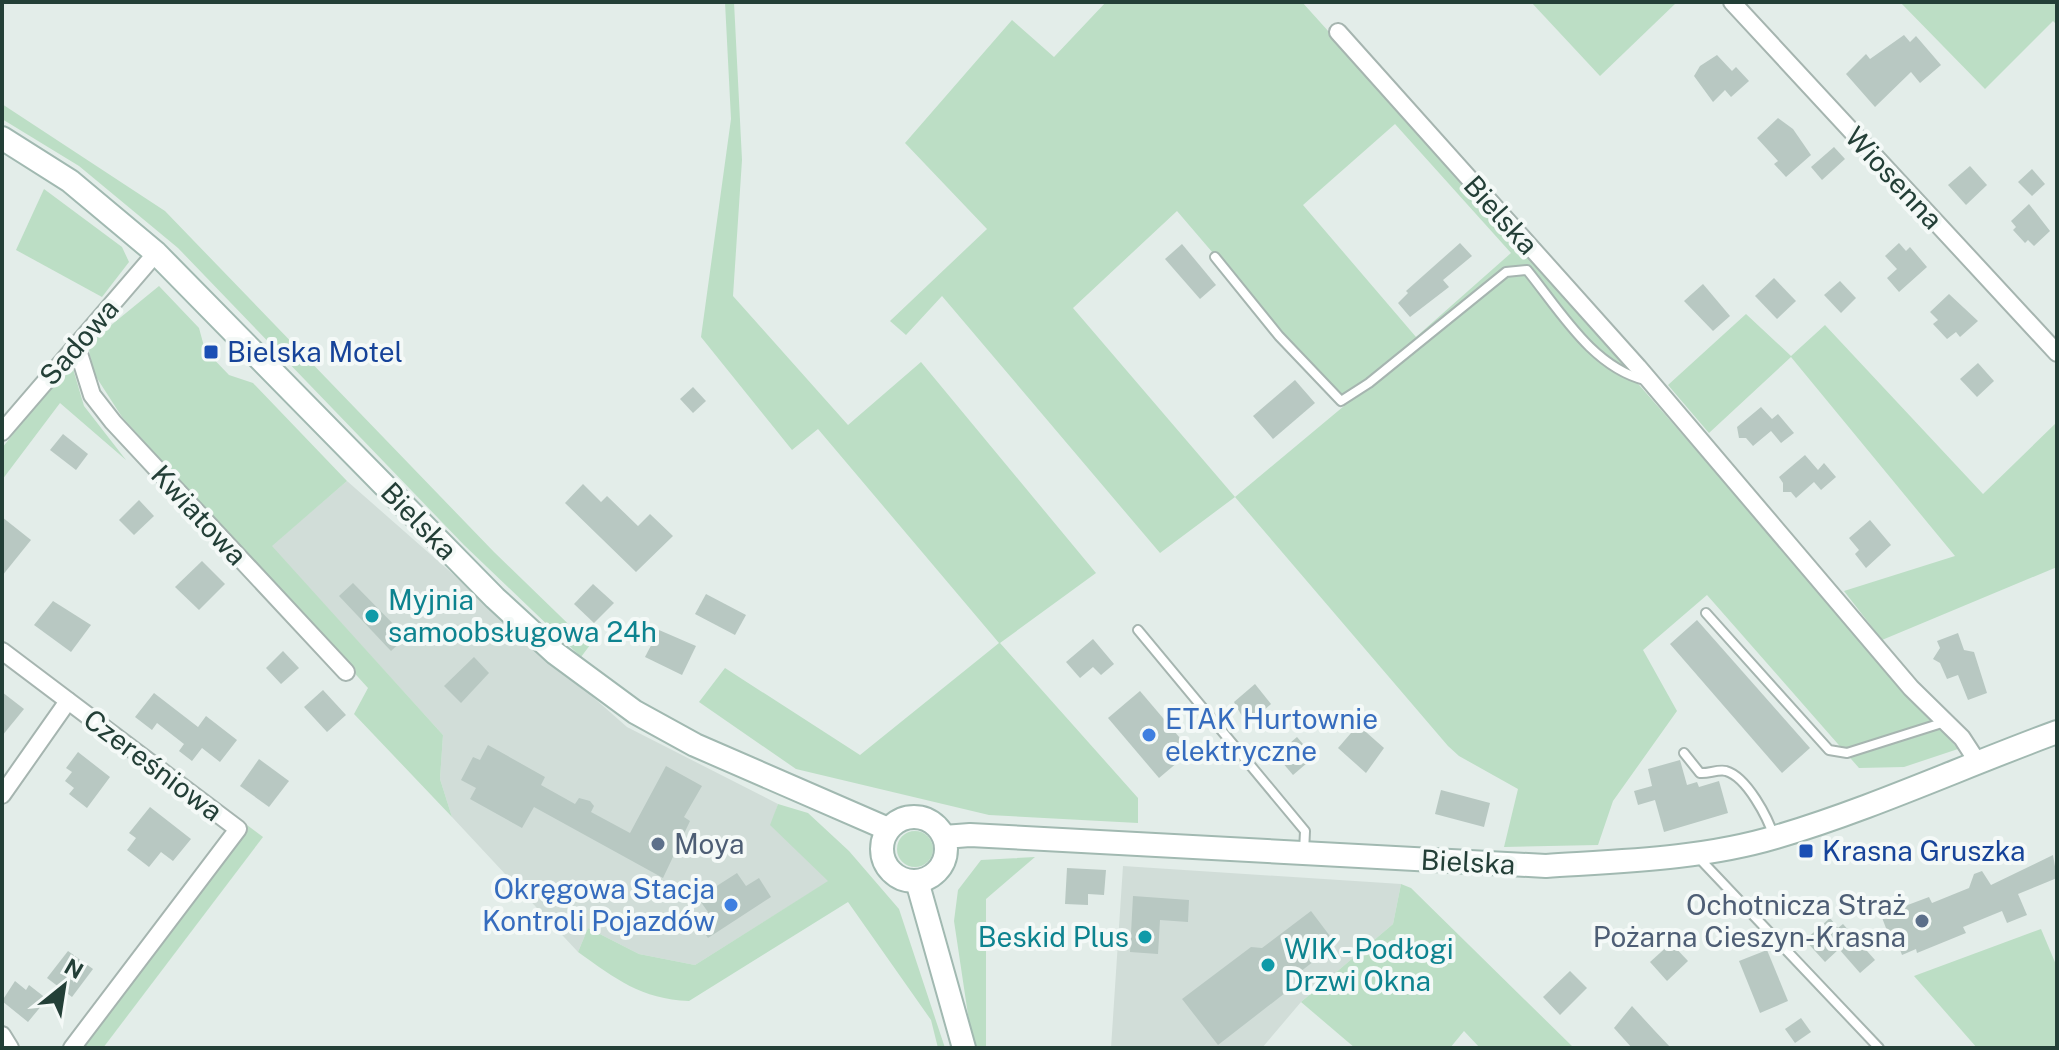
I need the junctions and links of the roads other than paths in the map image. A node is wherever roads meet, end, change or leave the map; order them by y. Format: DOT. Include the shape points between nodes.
graph roads {
  1 [pos="1732,2"];
  2 [pos="1338,32"];
  3 [pos="2,138"];
  4 [pos="156,253"];
  5 [pos="1215,257"];
  6 [pos="76,344"];
  7 [pos="2057,353"];
  8 [pos="1650,381"];
  9 [pos="2,432"];
  10 [pos="1706,613"];
  11 [pos="1138,630"];
  12 [pos="2,651"];
  13 [pos="346,672"];
  14 [pos="68,701"];
  15 [pos="1945,722"];
  16 [pos="2057,732"];
  17 [pos="1684,753"];
  18 [pos="1977,761"];
  19 [pos="2,795"];
  20 [pos="888,829"];
  21 [pos="944,837"];
  22 [pos="1774,838"];
  23 [pos="1304,852"];
  24 [pos="1695,854"];
  25 [pos="917,881"];
  26 [pos="2,1035"];
  27 [pos="10,1048"];
  28 [pos="72,1048"];
  29 [pos="964,1048"];
  30 [pos="1879,1048"];
  1 -- 7 [label="street, Wiosenna"];
  2 -- 8 [label="street, Bielska"];
  3 -- 4 [label="street, Bielska" via="70,181"];
  4 -- 6 [label="street, Sadowa"];
  4 -- 20 [label="street, Bielska" via="555,653 635,712 695,745"];
  5 -- 8 [label="lane" via="1341,401 1506,272 1527,270 1590,347 1625,375"];
  6 -- 9 [label="street, Sadowa"];
  6 -- 13 [label="street, Kwiatowa" via="92,395 113,422"];
  8 -- 15 [label="street, Bielska"];
  10 -- 15 [label="lane" via="1829,750 1847,753"];
  11 -- 23 [label="lane" via="1305,831"];
  12 -- 14 [label="street, Czereśniowa"];
  14 -- 19 [label="street"];
  14 -- 28 [label="street, Czereśniowa" via="238,829"];
  15 -- 18 [label="street, Bielska"];
  16 -- 18 [label="street, Bielska"];
  17 -- 22 [label="lane" via="1700,773 1725,771 1735,777 1766,811"];
  18 -- 22 [label="street, Bielska"];
  20 -- 21 [label="street" via="904,818 923,818"];
  20 -- 25 [label="street" via="881,849 889,869"];
  21 -- 23 [label="street, Bielska"];
  21 -- 25 [label="street" via="942,866"];
  22 -- 24 [label="street, Bielska"];
  23 -- 24 [label="street, Bielska" via="1546,866"];
  24 -- 30 [label="lane"];
  25 -- 29 [label="street"];
  26 -- 27 [label="street"];
}
